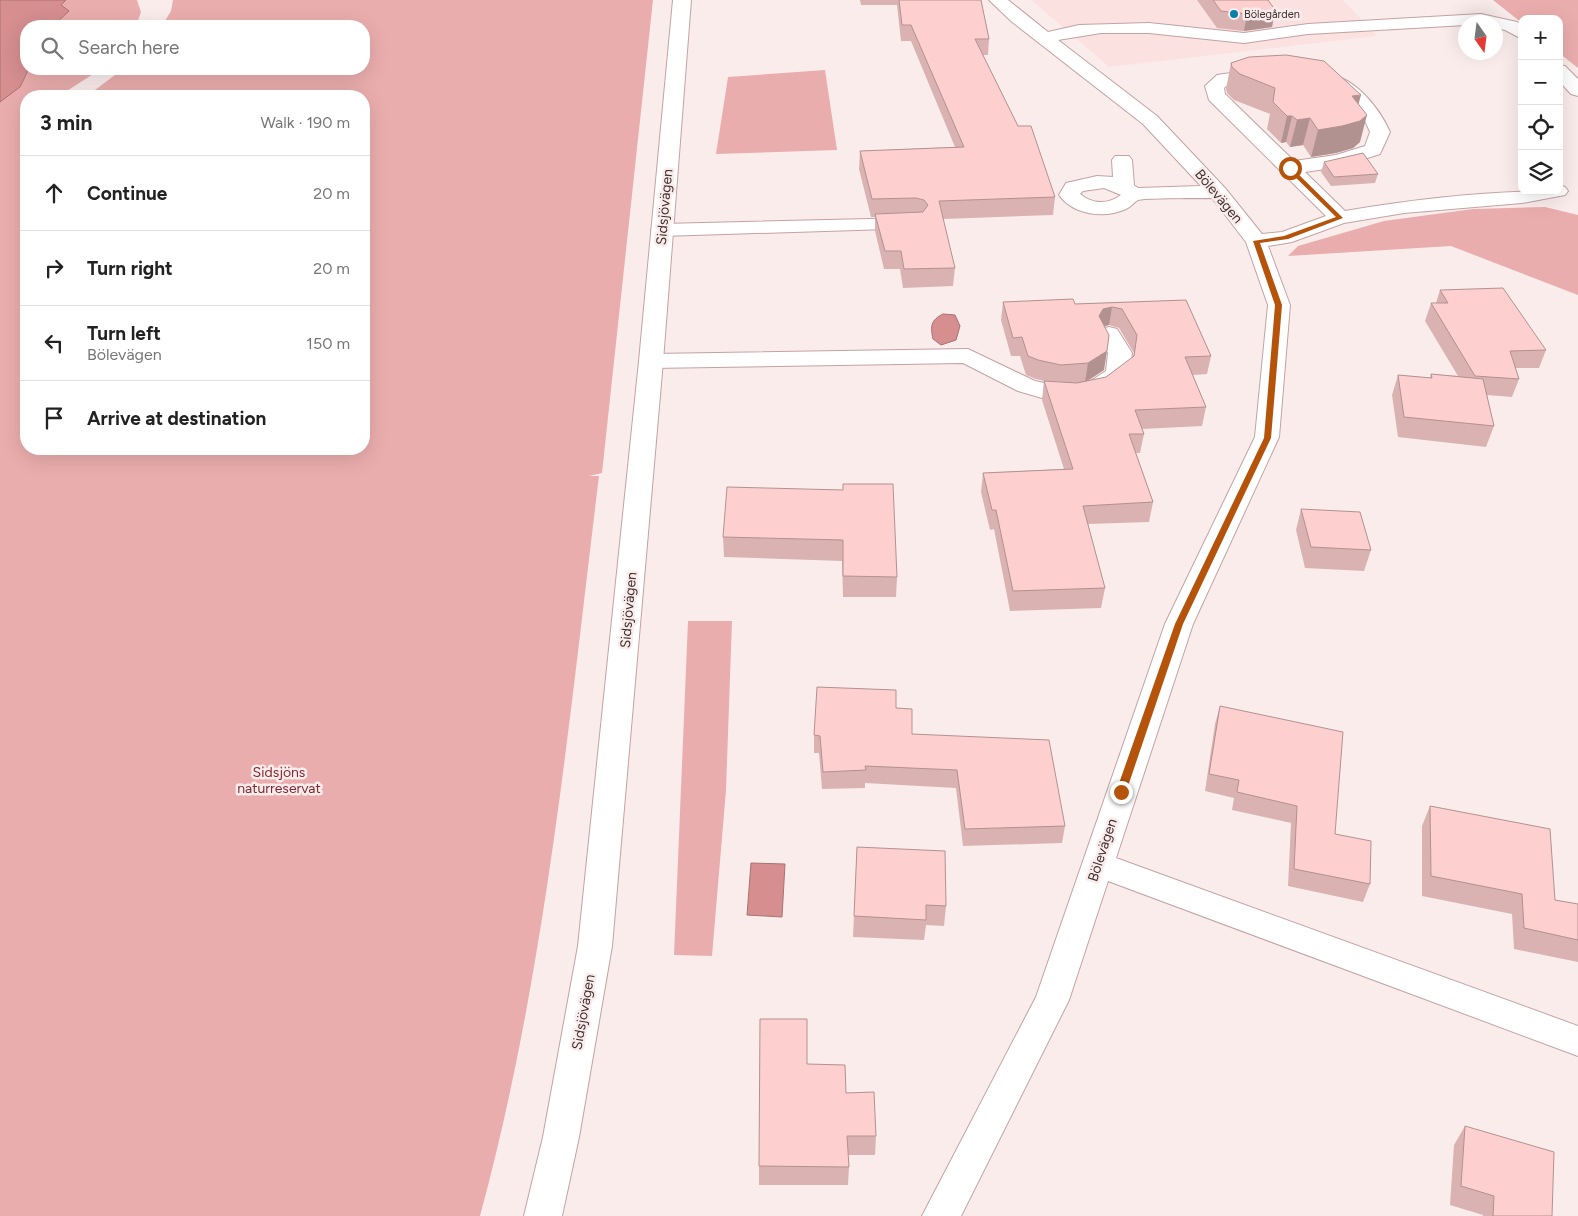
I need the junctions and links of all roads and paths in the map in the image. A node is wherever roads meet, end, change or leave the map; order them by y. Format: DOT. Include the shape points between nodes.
graph roads {
  1 [pos="682,0"];
  2 [pos="998,0"];
  3 [pos="1458,20"];
  4 [pos="1503,24"];
  5 [pos="1518,31"];
  6 [pos="1046,38"];
  7 [pos="1286,72"];
  8 [pos="1563,74"];
  9 [pos="1311,76"];
  10 [pos="1578,90"];
  11 [pos="1122,160"];
  12 [pos="1290,168"];
  13 [pos="1564,190"];
  14 [pos="1218,192"];
  15 [pos="1340,218"];
  16 [pos="915,224"];
  17 [pos="662,230"];
  18 [pos="1256,241"];
  19 [pos="1109,334"];
  20 [pos="651,361"];
  21 [pos="1097,864"];
  22 [pos="1578,1041"];
  23 [pos="542,1216"];
  24 [pos="941,1216"];
  1 -- 17 [label="street, Sidsjövägen"];
  2 -- 6 [label="street, Bölevägen"];
  3 -- 6 [label="street" via="1318,28 1244,38 1149,28 1101,28"];
  4 -- 5 [label="street"];
  6 -- 14 [label="street, Bölevägen" via="1150,120"];
  7 -- 12 [label="street" via="1247,74 1214,86 1216,96"];
  8 -- 10 [label="street"];
  9 -- 12 [label="street" via="1346,88 1374,114 1380,132 1373,150 1339,161"];
  11 -- 14 [label="street" via="1128,189"];
  12 -- 15 [label="street"];
  13 -- 15 [label="street" via="1522,197 1404,207"];
  14 -- 18 [label="street, Bölevägen"];
  15 -- 18 [label="street" via="1286,238"];
  16 -- 17 [label="street"];
  17 -- 20 [label="street, Sidsjövägen"];
  18 -- 21 [label="street, Bölevägen" via="1279,305 1267,438 1179,624"];
  19 -- 20 [label="street" via="1120,353 1117,374 1091,390 1051,394 1013,382 968,356"];
  20 -- 23 [label="street, Sidsjövägen" via="595,946 561,1138"];
  21 -- 22 [label="street"];
  21 -- 24 [label="street, Bölevägen" via="1052,1000"];
}
